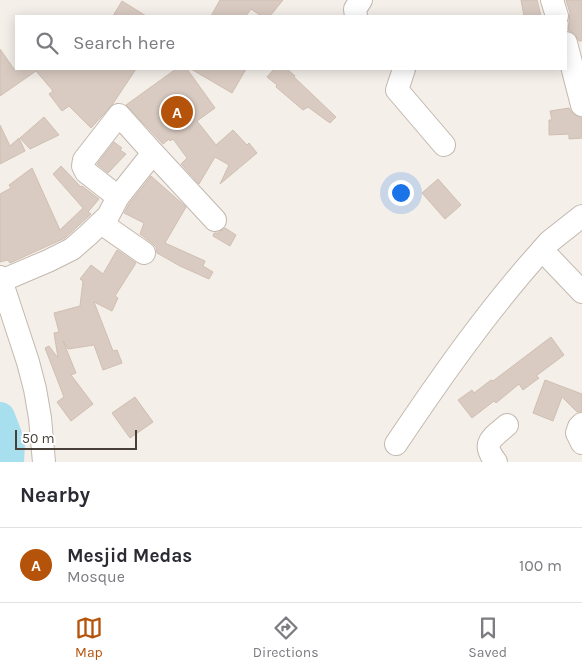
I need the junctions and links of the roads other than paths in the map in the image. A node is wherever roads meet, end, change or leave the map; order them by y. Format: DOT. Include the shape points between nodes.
graph roads {
  1 [pos="360,0"];
  2 [pos="552,0"];
  3 [pos="356,15"];
  4 [pos="558,15"];
  5 [pos="567,45"];
  6 [pos="578,67"];
  7 [pos="404,70"];
  8 [pos="582,106"];
  9 [pos="444,145"];
  10 [pos="153,154"];
  11 [pos="118,196"];
  12 [pos="582,216"];
  13 [pos="215,220"];
  14 [pos="101,223"];
  15 [pos="542,250"];
  16 [pos="144,253"];
  17 [pos="1,279"];
  18 [pos="582,292"];
  19 [pos="582,424"];
  20 [pos="507,425"];
  21 [pos="582,443"];
  22 [pos="396,444"];
  23 [pos="44,462"];
  24 [pos="496,462"];
  1 -- 3 [label="street"];
  2 -- 4 [label="street"];
  5 -- 6 [label="street"];
  6 -- 8 [label="street"];
  7 -- 9 [label="street" via="397,90"];
  10 -- 11 [label="street"];
  10 -- 11 [label="street" via="118,115 83,165 86,172"];
  10 -- 13 [label="street"];
  11 -- 14 [label="street"];
  12 -- 15 [label="street"];
  14 -- 16 [label="street"];
  14 -- 17 [label="street" via="72,249"];
  15 -- 18 [label="street"];
  15 -- 22 [label="street" via="434,386"];
  17 -- 23 [label="street" via="35,390"];
  19 -- 21 [label="street" via="577,433"];
  20 -- 24 [label="street" via="489,443 490,454"];
}
